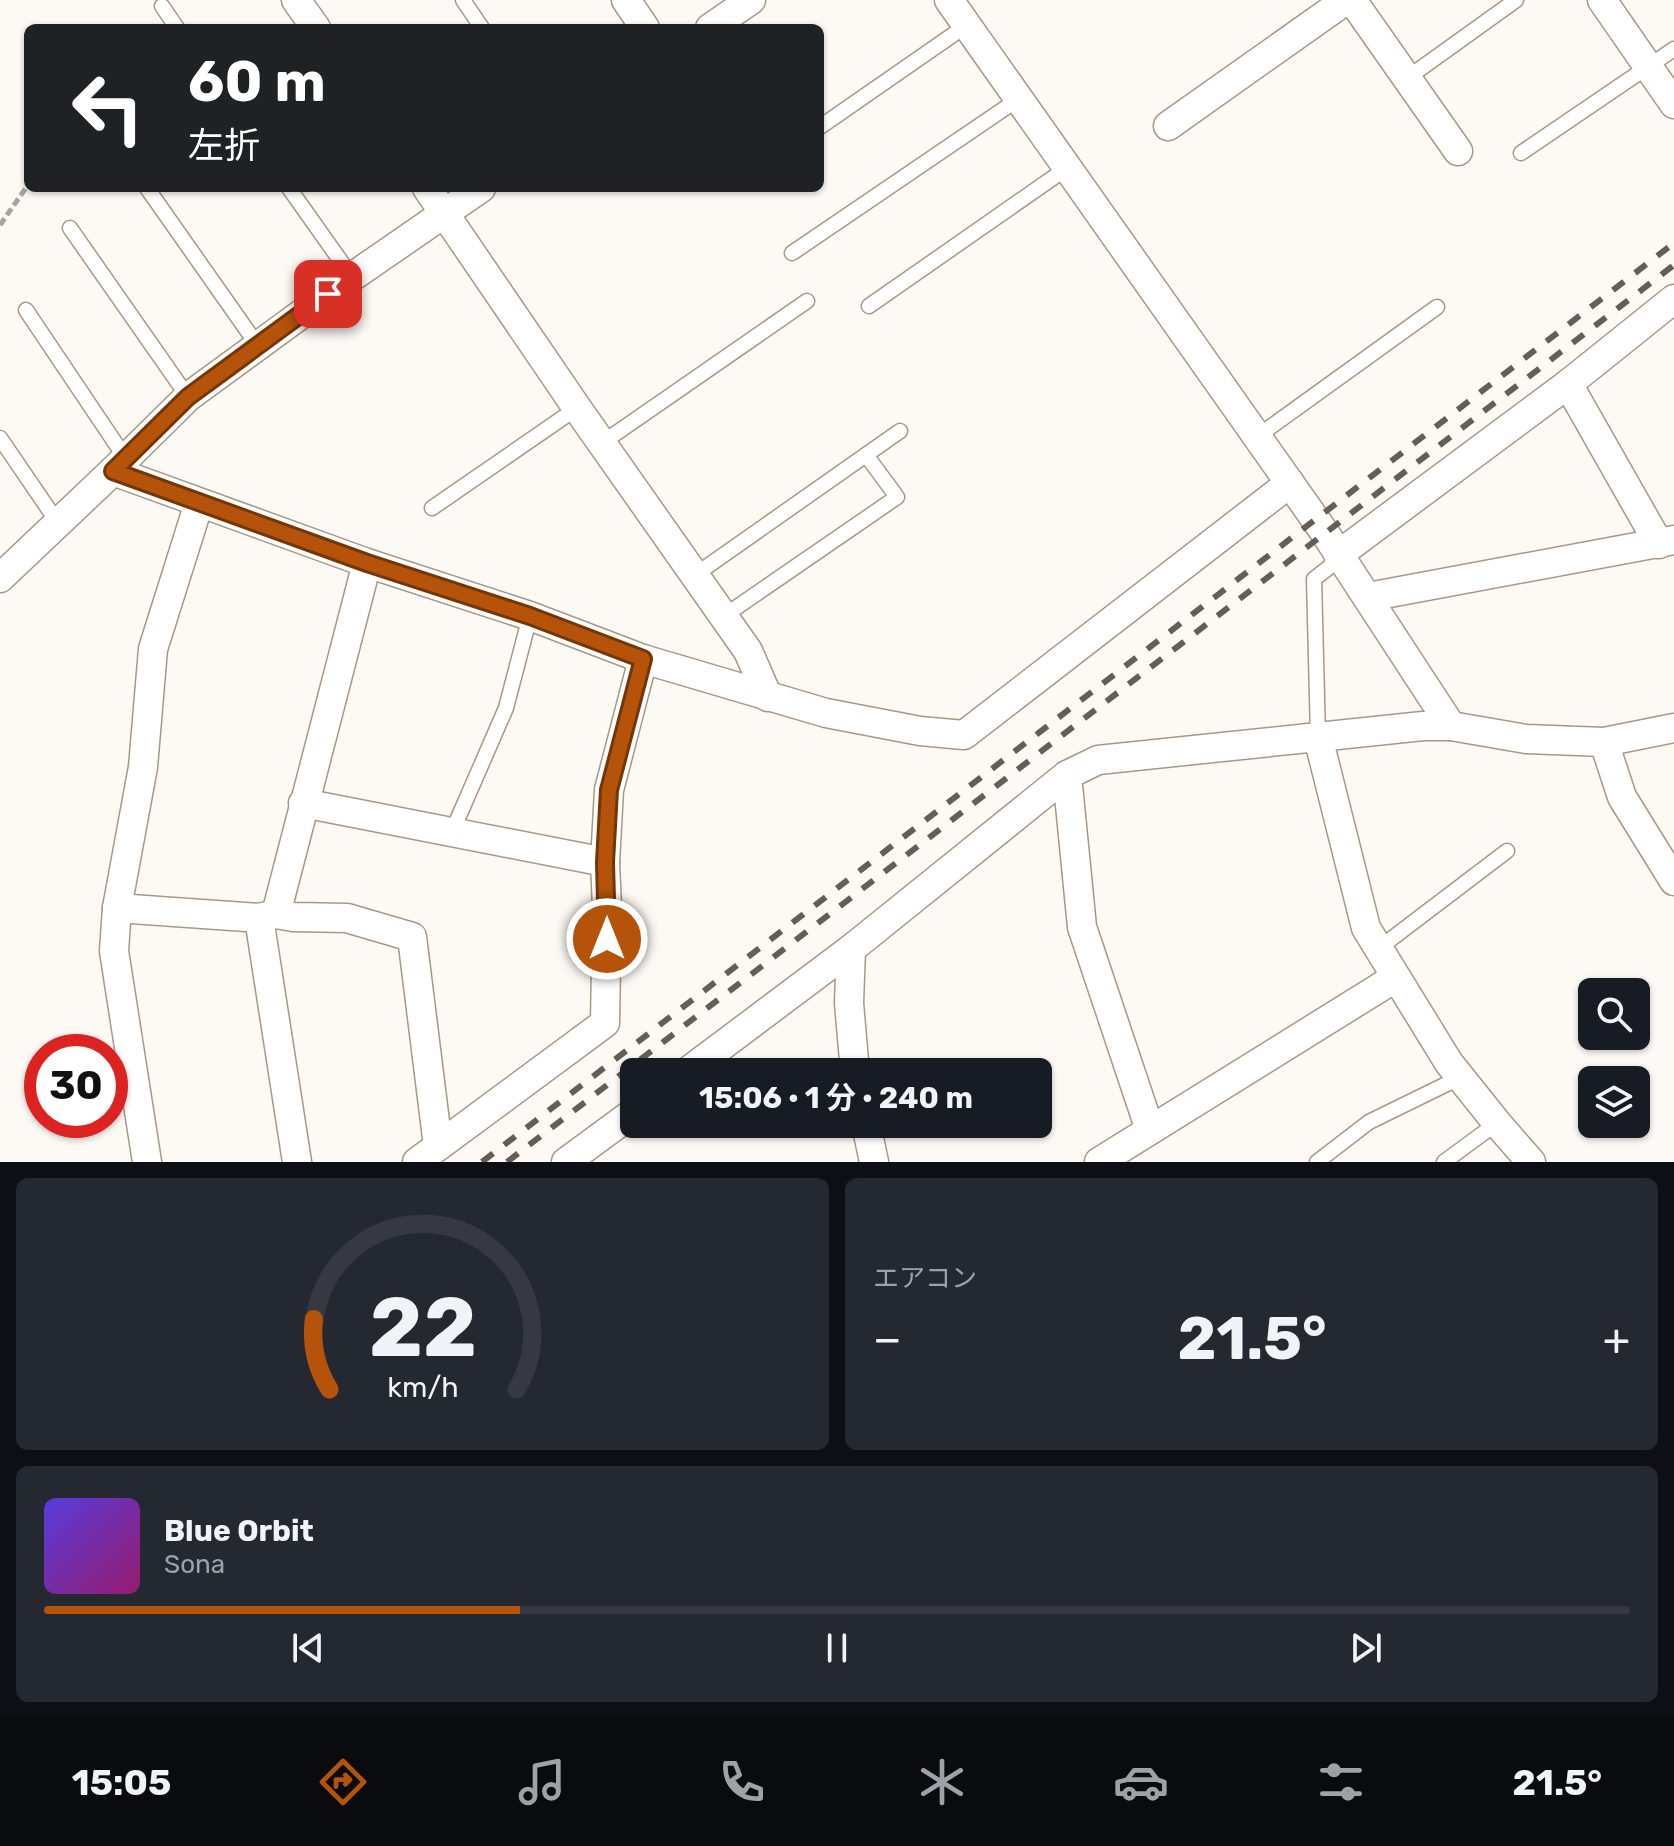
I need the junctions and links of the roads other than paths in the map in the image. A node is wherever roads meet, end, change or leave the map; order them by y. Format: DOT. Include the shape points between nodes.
graph roads {
  1 [pos="296,0"];
  2 [pos="463,0"];
  3 [pos="626,0"];
  4 [pos="751,0"];
  5 [pos="949,0"];
  6 [pos="1349,0"];
  7 [pos="1516,0"];
  8 [pos="1602,0"];
  9 [pos="162,6"];
  10 [pos="174,24"];
  11 [pos="313,24"];
  12 [pos="479,24"];
  13 [pos="642,24"];
  14 [pos="716,24"];
  15 [pos="967,25"];
  16 [pos="1674,49"];
  17 [pos="1648,67"];
  18 [pos="1406,79"];
  19 [pos="1017,100"];
  20 [pos="1674,104"];
  21 [pos="824,124"];
  22 [pos="1168,126"];
  23 [pos="1458,151"];
  24 [pos="1521,153"];
  25 [pos="1067,168"];
  26 [pos="150,192"];
  27 [pos="292,192"];
  28 [pos="430,192"];
  29 [pos="475,192"];
  30 [pos="444,213"];
  31 [pos="70,228"];
  32 [pos="792,253"];
  33 [pos="352,277"];
  34 [pos="807,301"];
  35 [pos="1673,302"];
  36 [pos="869,306"];
  37 [pos="1437,307"];
  38 [pos="26,310"];
  39 [pos="258,346"];
  40 [pos="1568,384"];
  41 [pos="188,397"];
  42 [pos="577,408"];
  43 [pos="900,431"];
  44 [pos="1258,436"];
  45 [pos="0,438"];
  46 [pos="602,443"];
  47 [pos="866,455"];
  48 [pos="120,465"];
  49 [pos="1290,483"];
  50 [pos="199,503"];
  51 [pos="432,508"];
  52 [pos="58,523"];
  53 [pos="1666,542"];
  54 [pos="1340,556"];
  55 [pos="367,563"];
  56 [pos="695,575"];
  57 [pos="0,578"];
  58 [pos="1368,597"];
  59 [pos="530,616"];
  60 [pos="724,616"];
  61 [pos="643,659"];
  62 [pos="768,697"];
  63 [pos="1451,726"];
  64 [pos="1674,728"];
  65 [pos="1318,737"];
  66 [pos="1604,742"];
  67 [pos="1067,775"];
  68 [pos="303,803"];
  69 [pos="452,832"];
  70 [pos="1507,851"];
  71 [pos="605,862"];
  72 [pos="1674,881"];
  73 [pos="117,908"];
  74 [pos="267,916"];
  75 [pos="851,949"];
  76 [pos="1378,949"];
  77 [pos="1395,978"];
  78 [pos="706,1058"];
  79 [pos="854,1058"];
  80 [pos="1461,1077"];
  81 [pos="1497,1123"];
  82 [pos="620,1128"];
  83 [pos="1150,1130"];
  84 [pos="869,1138"];
  85 [pos="602,1149"];
  86 [pos="428,1154"];
  87 [pos="147,1162"];
  88 [pos="297,1162"];
  89 [pos="566,1162"];
  90 [pos="874,1162"];
  91 [pos="1099,1162"];
  92 [pos="1317,1162"];
  93 [pos="1444,1162"];
  94 [pos="1531,1162"];
  1 -- 11 [label="street"];
  2 -- 12 [label="lane"];
  3 -- 13 [label="street"];
  4 -- 14 [label="street"];
  5 -- 15 [label="street"];
  6 -- 18 [label="street"];
  6 -- 22 [label="street"];
  7 -- 18 [label="lane"];
  8 -- 17 [label="street"];
  9 -- 10 [label="lane"];
  15 -- 19 [label="street"];
  15 -- 21 [label="lane"];
  16 -- 17 [label="lane"];
  17 -- 20 [label="street"];
  17 -- 24 [label="lane"];
  18 -- 23 [label="street"];
  19 -- 25 [label="street"];
  19 -- 32 [label="lane"];
  25 -- 36 [label="lane"];
  25 -- 44 [label="street"];
  26 -- 39 [label="lane"];
  27 -- 33 [label="lane"];
  28 -- 30 [label="street"];
  29 -- 30 [label="street"];
  30 -- 33 [label="street"];
  30 -- 42 [label="street"];
  31 -- 41 [label="lane"];
  33 -- 39 [label="street"];
  34 -- 46 [label="lane"];
  35 -- 40 [label="street"];
  37 -- 44 [label="lane"];
  38 -- 48 [label="lane"];
  39 -- 41 [label="street"];
  40 -- 53 [label="street"];
  40 -- 54 [label="street"];
  41 -- 48 [label="street"];
  42 -- 46 [label="street"];
  42 -- 51 [label="lane"];
  43 -- 47 [label="lane"];
  44 -- 49 [label="street"];
  45 -- 52 [label="lane"];
  46 -- 56 [label="street"];
  47 -- 56 [label="lane"];
  47 -- 60 [label="lane" via="897,497"];
  48 -- 50 [label="street"];
  48 -- 52 [label="street"];
  49 -- 54 [label="street"];
  49 -- 62 [label="street" via="964,735 826,713"];
  50 -- 55 [label="street"];
  50 -- 73 [label="street" via="153,649 143,767"];
  52 -- 57 [label="street"];
  53 -- 58 [label="street"];
  54 -- 58 [label="street"];
  54 -- 65 [label="lane" via="1314,579"];
  55 -- 59 [label="street"];
  55 -- 68 [label="street"];
  56 -- 60 [label="street"];
  58 -- 63 [label="street"];
  59 -- 61 [label="street"];
  59 -- 69 [label="lane" via="506,708"];
  60 -- 62 [label="street" via="748,651"];
  61 -- 62 [label="street"];
  61 -- 71 [label="street" via="609,790"];
  63 -- 65 [label="street"];
  63 -- 66 [label="street" via="1526,739"];
  64 -- 66 [label="street"];
  65 -- 67 [label="street" via="1098,760"];
  65 -- 76 [label="street" via="1366,928"];
  66 -- 72 [label="street" via="1622,797"];
  67 -- 75 [label="street"];
  67 -- 83 [label="street" via="1082,927"];
  68 -- 69 [label="street"];
  68 -- 74 [label="street"];
  69 -- 71 [label="street"];
  70 -- 76 [label="lane"];
  71 -- 86 [label="street" via="605,1023"];
  73 -- 74 [label="street"];
  73 -- 87 [label="street" via="114,951"];
  74 -- 86 [label="street" via="347,918 412,937"];
  74 -- 88 [label="street"];
  75 -- 78 [label="street"];
  75 -- 79 [label="street"];
  76 -- 77 [label="street"];
  77 -- 80 [label="street"];
  77 -- 83 [label="street"];
  80 -- 81 [label="street"];
  80 -- 92 [label="lane" via="1369,1122"];
  81 -- 93 [label="lane"];
  81 -- 94 [label="street"];
  82 -- 85 [label="street"];
  83 -- 91 [label="street"];
  84 -- 90 [label="street"];
  85 -- 89 [label="street"];
}
